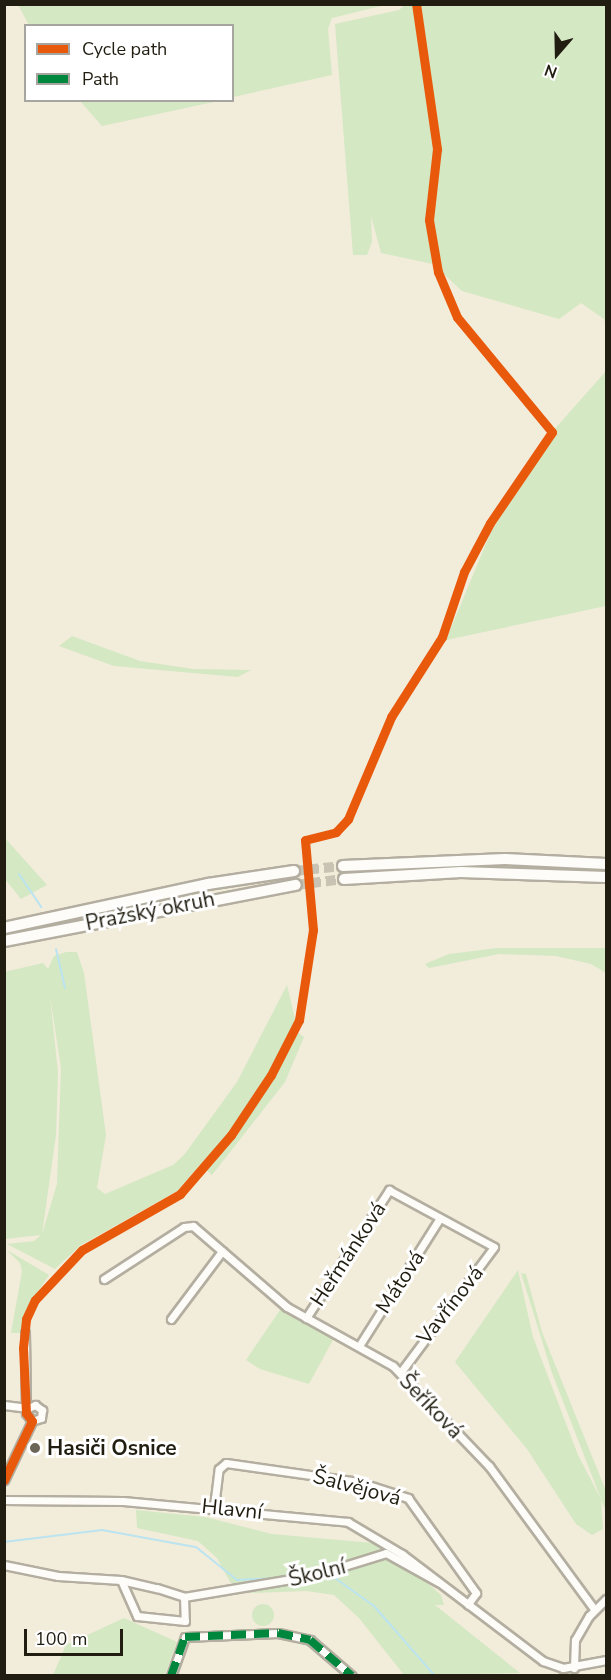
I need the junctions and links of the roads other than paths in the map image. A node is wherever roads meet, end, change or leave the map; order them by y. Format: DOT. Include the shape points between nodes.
graph roads {
  1 [pos="606,864"];
  2 [pos="343,866"];
  3 [pos="294,871"];
  4 [pos="606,878"];
  5 [pos="344,879"];
  6 [pos="296,885"];
  7 [pos="4,928"];
  8 [pos="4,941"];
  9 [pos="389,1190"];
  10 [pos="440,1218"];
  11 [pos="222,1251"];
  12 [pos="104,1279"];
  13 [pos="306,1318"];
  14 [pos="171,1319"];
  15 [pos="25,1333"];
  16 [pos="359,1346"];
  17 [pos="400,1374"];
  18 [pos="4,1405"];
  19 [pos="28,1408"];
  20 [pos="32,1421"];
  21 [pos="4,1480"];
  22 [pos="4,1500"];
  23 [pos="214,1507"];
  24 [pos="4,1565"];
  25 [pos="121,1580"];
  26 [pos="440,1583"];
  27 [pos="184,1597"];
  28 [pos="606,1599"];
  29 [pos="468,1604"];
  30 [pos="594,1609"];
  31 [pos="606,1660"];
  32 [pos="574,1668"];
  33 [pos="562,1672"];
  34 [pos="171,1676"];
  35 [pos="352,1676"];
  1 -- 2 [label="highway" via="505,859"];
  3 -- 7 [label="highway, Pražský okruh" via="208,884"];
  4 -- 5 [label="highway" via="461,872"];
  6 -- 8 [label="highway, Pražský okruh"];
  9 -- 10 [label="street, Vavřínová"];
  9 -- 13 [label="street, Heřmánková"];
  10 -- 16 [label="street, Mátová"];
  10 -- 17 [label="street, Vavřínová" via="494,1247 458,1301 430,1328"];
  11 -- 12 [label="street, Šeříková" via="193,1226 184,1227"];
  11 -- 13 [label="street, Šeříková" via="287,1307"];
  11 -- 14 [label="street"];
  13 -- 16 [label="street, Šeříková"];
  15 -- 19 [label="street"];
  16 -- 17 [label="street, Šeříková"];
  17 -- 30 [label="street, Šeříková" via="494,1472"];
  18 -- 19 [label="street"];
  19 -- 20 [label="street"];
  19 -- 20 [label="street" via="35,1405 42,1410 41,1418"];
  20 -- 21 [label="street"];
  22 -- 23 [label="street, Hlavní"];
  23 -- 26 [label="street, Hlavní" via="348,1522 368,1530"];
  23 -- 29 [label="street, Šalvějová" via="219,1469 226,1463 359,1482 408,1498 476,1593"];
  24 -- 25 [label="street, Školní" via="58,1576"];
  25 -- 27 [label="street, Školní"];
  25 -- 27 [label="street" via="137,1616 185,1621"];
  26 -- 27 [label="street, Školní" via="386,1553 305,1577"];
  26 -- 29 [label="street"];
  28 -- 30 [label="street"];
  29 -- 33 [label="street"];
  30 -- 32 [label="street" via="575,1640"];
  31 -- 32 [label="street"];
  32 -- 33 [label="street"];
  34 -- 35 [label="street" via="185,1637 278,1633 310,1640"];
}
